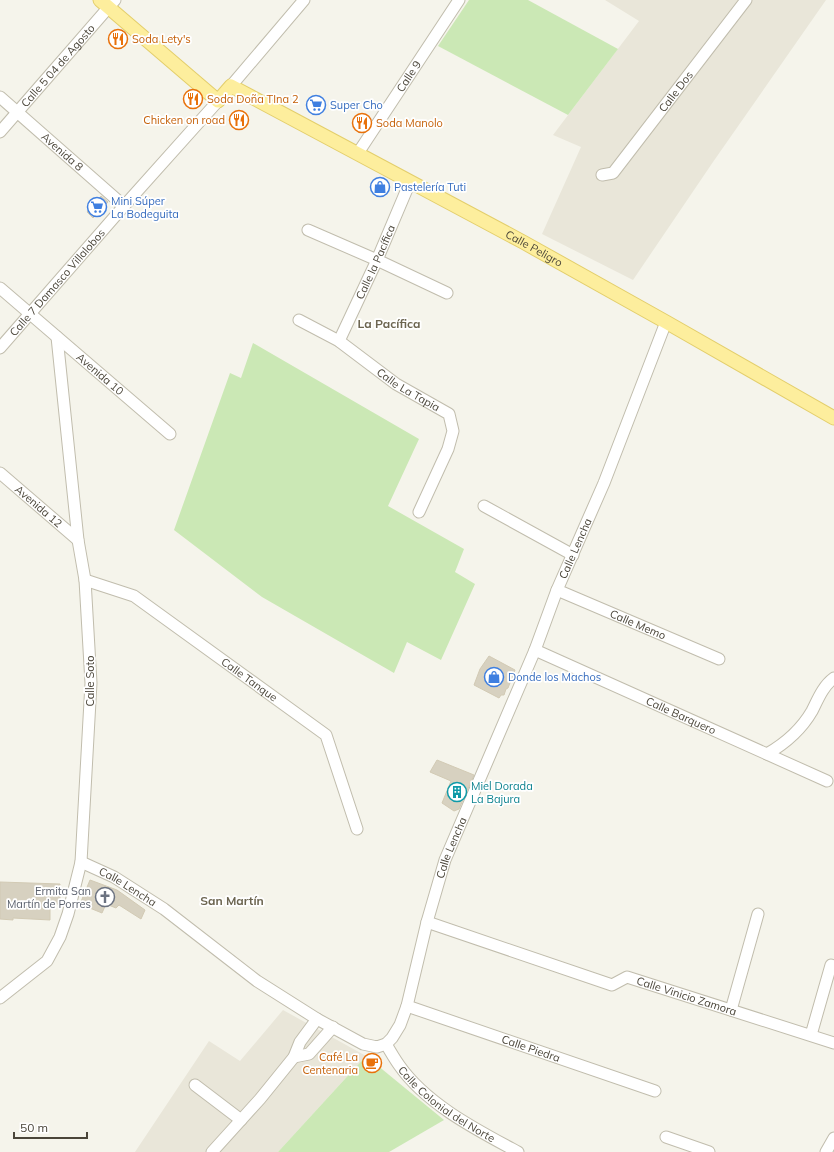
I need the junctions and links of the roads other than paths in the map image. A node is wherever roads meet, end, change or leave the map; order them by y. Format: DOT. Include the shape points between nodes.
graph roads {
  1 [pos="304,0"];
  2 [pos="459,0"];
  3 [pos="746,0"];
  4 [pos="108,3"];
  5 [pos="231,86"];
  6 [pos="0,97"];
  7 [pos="218,101"];
  8 [pos="17,112"];
  9 [pos="0,132"];
  10 [pos="358,154"];
  11 [pos="602,175"];
  12 [pos="410,182"];
  13 [pos="124,206"];
  14 [pos="308,230"];
  15 [pos="377,260"];
  16 [pos="0,288"];
  17 [pos="447,294"];
  18 [pos="30,314"];
  19 [pos="299,320"];
  20 [pos="666,322"];
  21 [pos="57,337"];
  22 [pos="339,341"];
  23 [pos="0,348"];
  24 [pos="834,418"];
  25 [pos="170,434"];
  26 [pos="0,473"];
  27 [pos="484,506"];
  28 [pos="419,512"];
  29 [pos="78,540"];
  30 [pos="573,554"];
  31 [pos="85,580"];
  32 [pos="557,590"];
  33 [pos="535,650"];
  34 [pos="719,659"];
  35 [pos="834,678"];
  36 [pos="767,754"];
  37 [pos="827,781"];
  38 [pos="357,829"];
  39 [pos="81,862"];
  40 [pos="758,914"];
  41 [pos="427,922"];
  42 [pos="831,965"];
  43 [pos="0,998"];
  44 [pos="407,1006"];
  45 [pos="731,1010"];
  46 [pos="317,1019"];
  47 [pos="333,1027"];
  48 [pos="811,1035"];
  49 [pos="834,1043"];
  50 [pos="386,1044"];
  51 [pos="294,1057"];
  52 [pos="195,1085"];
  53 [pos="655,1091"];
  54 [pos="241,1120"];
  55 [pos="666,1137"];
  56 [pos="834,1138"];
  57 [pos="212,1152"];
  58 [pos="518,1152"];
  59 [pos="710,1152"];
  60 [pos="826,1152"];
  1 -- 5 [label="street, Calle 7 Damasco Villalobos"];
  2 -- 10 [label="street, Calle 9"];
  3 -- 11 [label="street, Calle Dos" via="613,173"];
  4 -- 7 [label="main road"];
  4 -- 8 [label="street, Calle 5 04 de Agosto"];
  5 -- 7 [label="main road, Calle 7 Damasco Villalobos"];
  5 -- 10 [label="main road, Calle Peligro"];
  6 -- 8 [label="street, Avenida 8"];
  7 -- 13 [label="street, Calle 7 Damasco Villalobos"];
  8 -- 9 [label="street, Calle 5 04 de Agosto"];
  8 -- 13 [label="street, Avenida 8"];
  10 -- 12 [label="main road, Calle Peligro"];
  12 -- 15 [label="street, Calle la Pacífica"];
  12 -- 20 [label="main road, Calle Peligro"];
  13 -- 18 [label="street, Calle 7 Damasco Villalobos"];
  14 -- 15 [label="street"];
  15 -- 17 [label="street"];
  15 -- 22 [label="street, Calle la Pacífica"];
  16 -- 18 [label="street, Avenida 10"];
  18 -- 21 [label="street, Avenida 10"];
  18 -- 23 [label="street, Calle 7 Damasco Villalobos"];
  19 -- 22 [label="street, Calle La Tapia"];
  20 -- 24 [label="main road, Calle Peligro"];
  20 -- 30 [label="street, Calle Lencha" via="604,483"];
  21 -- 25 [label="street, Avenida 10"];
  21 -- 29 [label="street, Calle Soto"];
  22 -- 28 [label="street, Calle La Tapia" via="396,384 449,414 453,431 448,449"];
  26 -- 29 [label="street, Avenida 12"];
  27 -- 30 [label="street"];
  29 -- 31 [label="street, Calle Soto"];
  30 -- 32 [label="street, Calle Lencha"];
  31 -- 38 [label="street, Calle Tanque" via="134,596 326,735"];
  31 -- 39 [label="street, Calle Soto" via="92,683"];
  32 -- 33 [label="street, Calle Lencha"];
  32 -- 34 [label="street, Calle Memo"];
  33 -- 36 [label="street, Calle Barquero"];
  33 -- 41 [label="street, Calle Lencha" via="445,860"];
  35 -- 36 [label="street" via="824,688 797,732"];
  36 -- 37 [label="street, Calle Barquero"];
  39 -- 43 [label="street, Calle Soto" via="68,914 60,937 47,961"];
  39 -- 46 [label="street, Calle Lencha" via="114,877 164,909 257,981"];
  40 -- 45 [label="street"];
  41 -- 44 [label="street, Calle Lencha"];
  41 -- 45 [label="street, Calle Vinicio Zamora" via="612,985 627,977"];
  42 -- 48 [label="street"];
  44 -- 50 [label="street, Calle Lencha" via="400,1025"];
  44 -- 53 [label="street, Calle Piedra"];
  45 -- 48 [label="street, Calle Vinicio Zamora"];
  46 -- 47 [label="street, Calle Lencha"];
  46 -- 51 [label="street" via="300,1042"];
  47 -- 50 [label="street, Calle Lencha" via="363,1044 377,1047"];
  47 -- 51 [label="street" via="309,1054"];
  48 -- 49 [label="street, Calle Vinicio Zamora"];
  50 -- 58 [label="street, Calle Colonial del Norte" via="399,1066 420,1089 447,1110"];
  51 -- 54 [label="street"];
  52 -- 54 [label="street"];
  54 -- 57 [label="street"];
  55 -- 59 [label="street"];
  56 -- 60 [label="street"];
}
